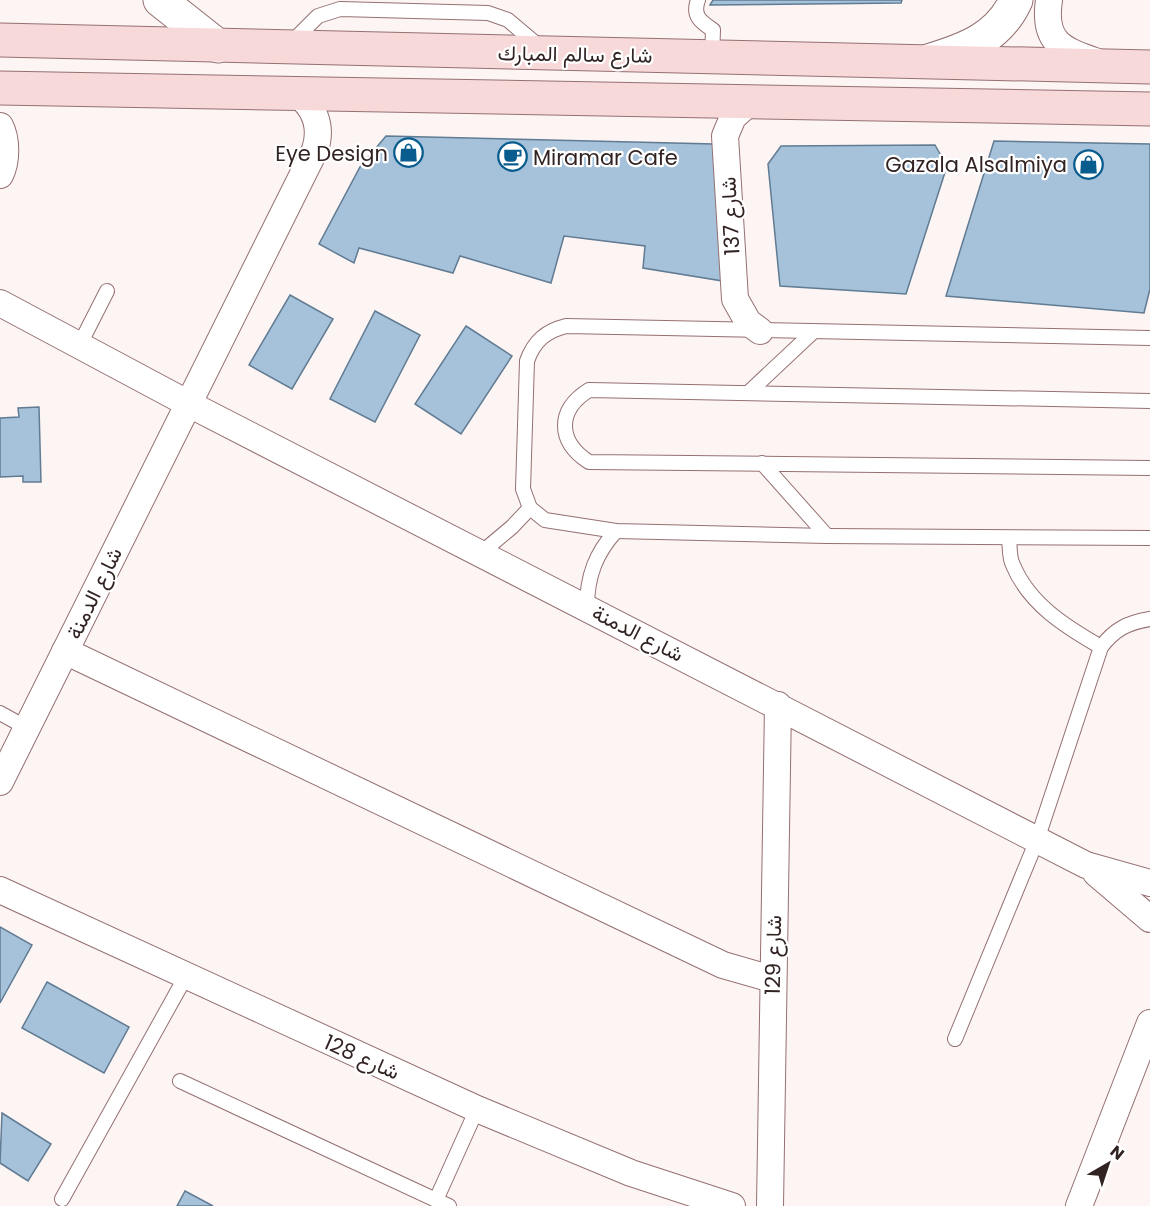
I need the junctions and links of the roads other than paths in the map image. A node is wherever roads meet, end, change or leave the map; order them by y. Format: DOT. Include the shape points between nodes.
graph roads {
  1 [pos="160,0"];
  2 [pos="698,0"];
  3 [pos="1016,0"];
  4 [pos="1049,0"];
  5 [pos="0,40"];
  6 [pos="218,46"];
  7 [pos="712,57"];
  8 [pos="927,62"];
  9 [pos="1109,66"];
  10 [pos="1150,67"];
  11 [pos="0,88"];
  12 [pos="292,91"];
  13 [pos="750,102"];
  14 [pos="1150,109"];
  15 [pos="0,126"];
  16 [pos="0,174"];
  17 [pos="107,291"];
  18 [pos="0,303"];
  19 [pos="760,331"];
  20 [pos="812,333"];
  21 [pos="1150,338"];
  22 [pos="79,346"];
  23 [pos="748,393"];
  24 [pos="1150,401"];
  25 [pos="189,404"];
  26 [pos="762,464"];
  27 [pos="1150,468"];
  28 [pos="530,508"];
  29 [pos="616,531"];
  30 [pos="827,536"];
  31 [pos="1009,538"];
  32 [pos="1150,538"];
  33 [pos="481,553"];
  34 [pos="587,607"];
  35 [pos="1150,619"];
  36 [pos="1101,647"];
  37 [pos="65,651"];
  38 [pos="778,705"];
  39 [pos="0,713"];
  40 [pos="27,728"];
  41 [pos="0,782"];
  42 [pos="1036,840"];
  43 [pos="1086,865"];
  44 [pos="1150,883"];
  45 [pos="0,890"];
  46 [pos="1150,919"];
  47 [pos="186,976"];
  48 [pos="772,979"];
  49 [pos="1150,1023"];
  50 [pos="956,1039"];
  51 [pos="180,1081"];
  52 [pos="477,1110"];
  53 [pos="62,1198"];
  54 [pos="436,1200"];
  55 [pos="449,1206"];
  56 [pos="732,1206"];
  57 [pos="770,1206"];
  58 [pos="1079,1206"];
  1 -- 6 [label="street"];
  2 -- 7 [label="lane" via="696,15 713,30"];
  3 -- 8 [label="street" via="1009,15 990,35 966,49"];
  4 -- 9 [label="street" via="1048,32 1058,44 1071,53"];
  5 -- 6 [label="main road, شارع سالم المبارك"];
  6 -- 7 [label="main road, شارع سالم المبارك"];
  7 -- 8 [label="main road, شارع سالم المبارك"];
  8 -- 9 [label="main road, شارع سالم المبارك"];
  9 -- 10 [label="main road, شارع سالم المبارك"];
  11 -- 12 [label="main road, شارع سالم المبارك"];
  12 -- 13 [label="main road, شارع سالم المبارك"];
  12 -- 25 [label="street, شارع الدمنة" via="316,116 319,139"];
  13 -- 14 [label="main road, شارع سالم المبارك"];
  13 -- 19 [label="street, شارع 137" via="733,117 726,136 735,299 748,322"];
  15 -- 16 [label="street" via="5,166"];
  17 -- 22 [label="lane"];
  18 -- 22 [label="street, شارع الدمنة"];
  19 -- 20 [label="lane"];
  19 -- 28 [label="lane" via="566,326 545,334 530,351 527,362 523,489"];
  20 -- 21 [label="lane"];
  20 -- 23 [label="lane"];
  22 -- 25 [label="street, شارع الدمنة"];
  23 -- 24 [label="lane"];
  23 -- 26 [label="lane" via="589,390 576,398 565,425 576,453 589,462"];
  25 -- 33 [label="street, شارع الدمنة"];
  25 -- 37 [label="street, شارع الدمنة"];
  26 -- 27 [label="lane"];
  26 -- 30 [label="lane"];
  28 -- 29 [label="lane" via="554,524"];
  28 -- 33 [label="lane"];
  29 -- 30 [label="lane"];
  29 -- 34 [label="lane" via="593,565"];
  30 -- 31 [label="lane"];
  31 -- 32 [label="lane"];
  31 -- 36 [label="lane" via="1012,564 1034,599 1067,627"];
  33 -- 34 [label="street, شارع الدمنة"];
  34 -- 38 [label="street, شارع الدمنة"];
  35 -- 36 [label="lane" via="1127,624 1113,632"];
  36 -- 42 [label="lane"];
  37 -- 40 [label="street, شارع الدمنة"];
  37 -- 48 [label="street" via="723,965"];
  38 -- 42 [label="street, شارع الدمنة"];
  38 -- 48 [label="street, شارع 129"];
  39 -- 40 [label="lane"];
  40 -- 41 [label="street, شارع الدمنة"];
  42 -- 43 [label="street, شارع الدمنة"];
  42 -- 50 [label="lane"];
  43 -- 44 [label="street, شارع الدمنة"];
  43 -- 46 [label="street, شارع الدمنة"];
  45 -- 47 [label="street, شارع 128"];
  47 -- 52 [label="street, شارع 128"];
  47 -- 53 [label="lane"];
  48 -- 57 [label="street, شارع 129"];
  49 -- 58 [label="street"];
  51 -- 54 [label="lane"];
  52 -- 54 [label="lane"];
  52 -- 56 [label="street, شارع 128" via="631,1173"];
  54 -- 55 [label="lane"];
}
